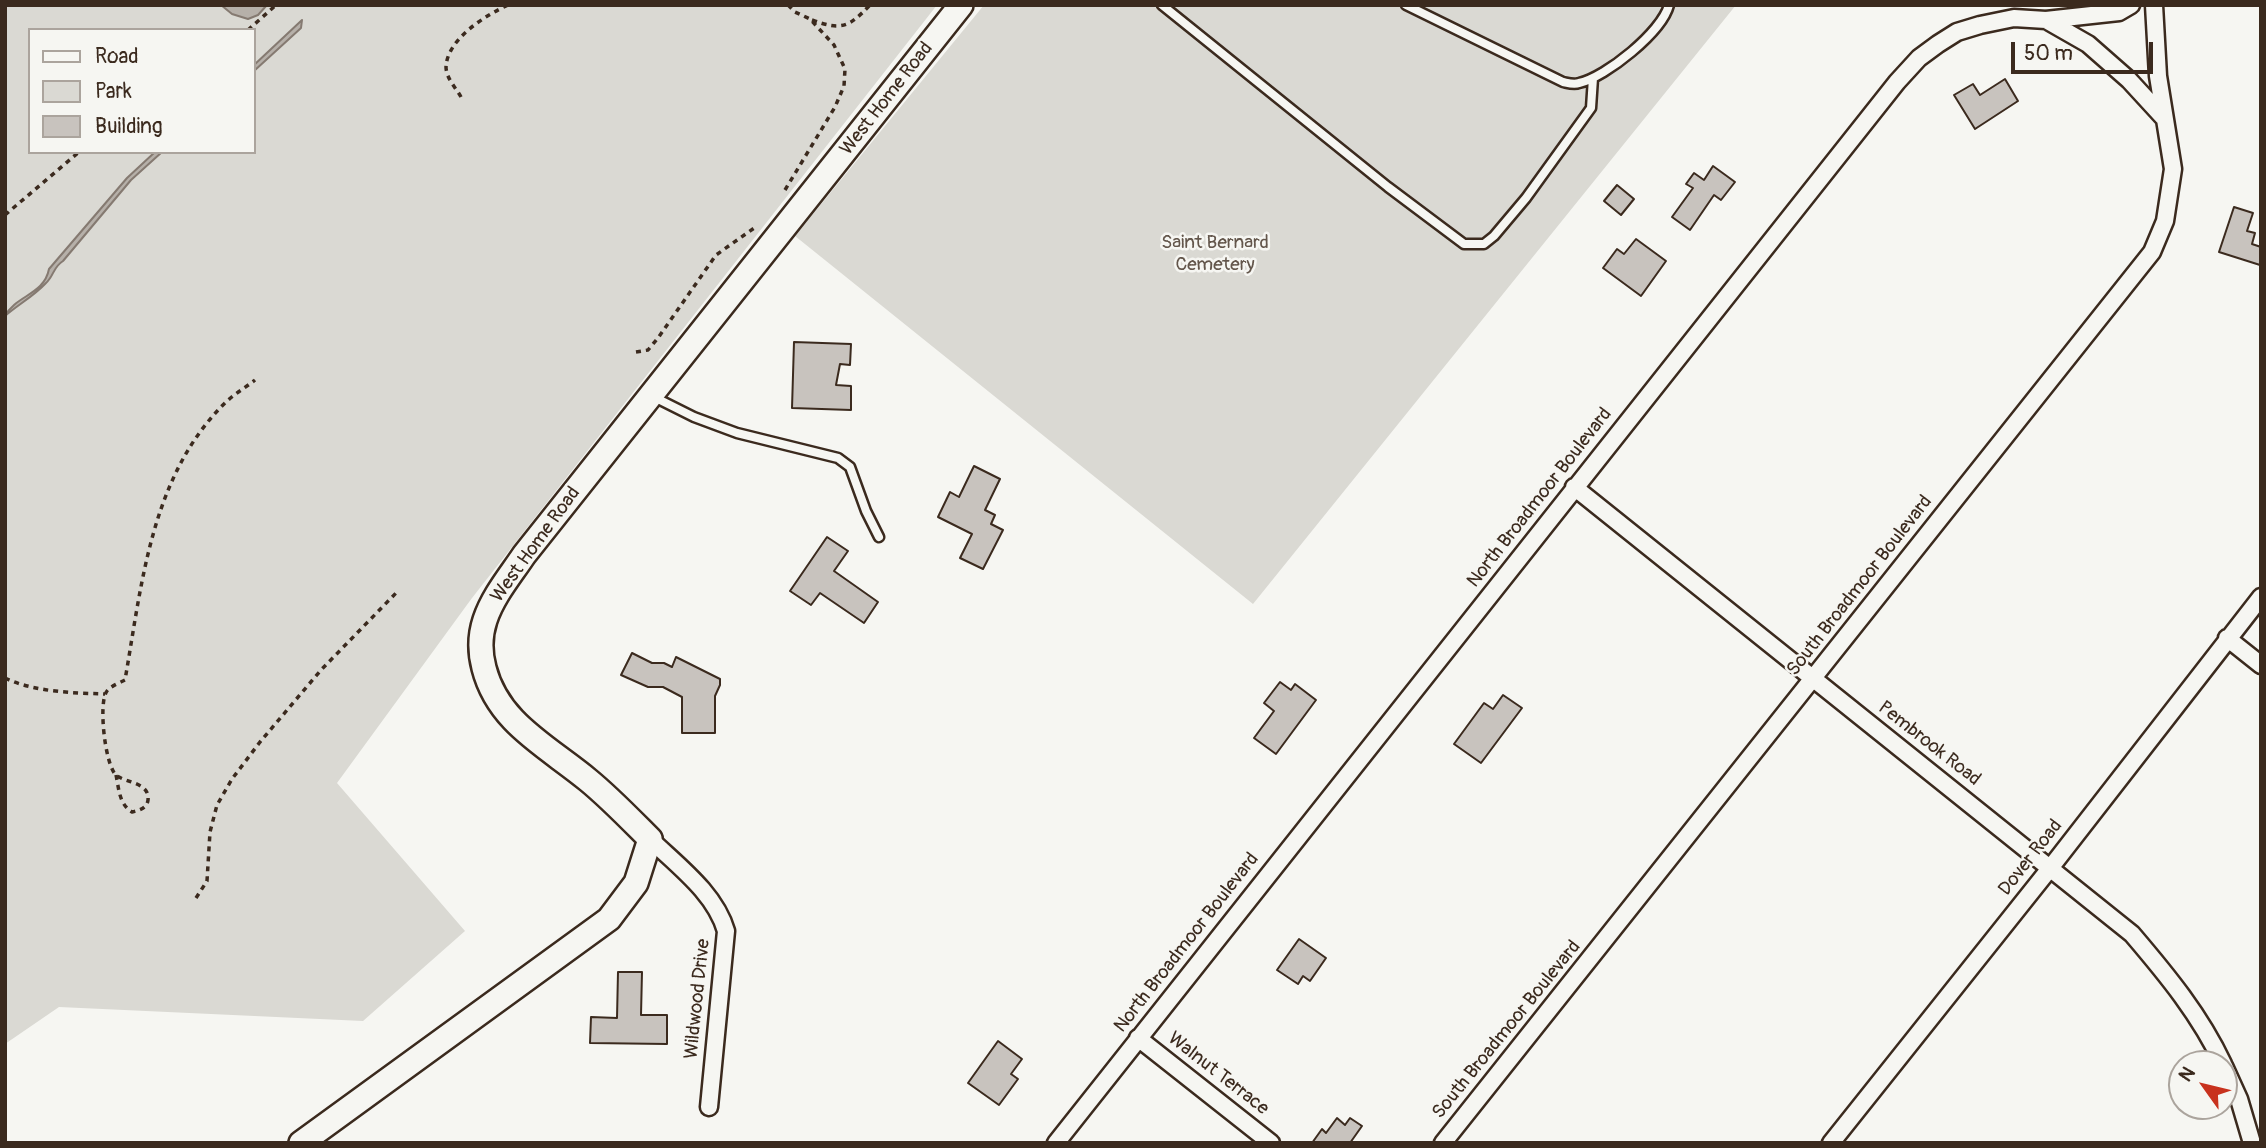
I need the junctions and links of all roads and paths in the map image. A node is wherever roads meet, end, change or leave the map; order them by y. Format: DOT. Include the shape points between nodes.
graph roads {
  1 [pos="276,5"];
  2 [pos="508,5"];
  3 [pos="788,5"];
  4 [pos="870,5"];
  5 [pos="961,5"];
  6 [pos="1162,5"];
  7 [pos="1406,5"];
  8 [pos="1670,5"];
  9 [pos="2132,5"];
  10 [pos="2154,5"];
  11 [pos="810,19"];
  12 [pos="2046,20"];
  13 [pos="250,28"];
  14 [pos="1592,78"];
  15 [pos="461,97"];
  16 [pos="2163,117"];
  17 [pos="77,154"];
  18 [pos="784,191"];
  19 [pos="5,215"];
  20 [pos="759,225"];
  21 [pos="636,352"];
  22 [pos="255,380"];
  23 [pos="652,396"];
  24 [pos="1574,487"];
  25 [pos="879,537"];
  26 [pos="397,592"];
  27 [pos="2261,597"];
  28 [pos="2227,638"];
  29 [pos="2261,665"];
  30 [pos="5,678"];
  31 [pos="1813,679"];
  32 [pos="105,694"];
  33 [pos="116,775"];
  34 [pos="650,839"];
  35 [pos="2051,867"];
  36 [pos="196,898"];
  37 [pos="1138,1038"];
  38 [pos="2216,1050"];
  39 [pos="2238,1097"];
  40 [pos="709,1107"];
  41 [pos="301,1143"];
  42 [pos="1056,1143"];
  43 [pos="1271,1143"];
  44 [pos="1443,1143"];
  45 [pos="1831,1143"];
  46 [pos="2252,1143"];
  1 -- 13 [label="path"];
  2 -- 15 [label="path" via="471,26 450,54 449,79"];
  3 -- 11 [label="path"];
  4 -- 11 [label="path" via="852,24 828,26"];
  5 -- 23 [label="street, West Home Road"];
  6 -- 14 [label="lane" via="1464,244 1484,244 1526,198 1591,108"];
  7 -- 14 [label="lane" via="1563,82 1577,85"];
  8 -- 14 [label="lane" via="1655,31 1637,48"];
  9 -- 12 [label="street, North Broadmoor Boulevard" via="2119,12"];
  10 -- 16 [label="street, South Broadmoor Boulevard"];
  11 -- 18 [label="path" via="841,58 845,86"];
  12 -- 16 [label="street" via="2088,44"];
  12 -- 24 [label="street, North Broadmoor Boulevard" via="2014,18 1980,25 1957,32 1919,58"];
  16 -- 31 [label="street, South Broadmoor Boulevard" via="2171,147 2171,195 2152,252"];
  17 -- 19 [label="path"];
  20 -- 21 [label="path" via="716,256 659,338 648,350"];
  22 -- 32 [label="path" via="208,421 167,489 153,529 125,680"];
  23 -- 25 [label="lane" via="737,433 845,462"];
  23 -- 34 [label="street, West Home Road" via="524,555 493,602 481,638 487,680 514,722 587,779"];
  24 -- 31 [label="street, Pembrook Road"];
  24 -- 37 [label="street, North Broadmoor Boulevard"];
  26 -- 36 [label="path" via="321,670 232,779 217,805 209,832 207,881"];
  27 -- 28 [label="street, Dover Road"];
  28 -- 29 [label="street"];
  28 -- 35 [label="street, Dover Road"];
  30 -- 32 [label="path" via="38,688"];
  31 -- 35 [label="street, Pembrook Road"];
  31 -- 44 [label="street, South Broadmoor Boulevard"];
  32 -- 33 [label="path" via="106,745"];
  33 -- 33 [label="path" via="144,788 148,803 142,809 132,812 126,808"];
  34 -- 40 [label="street, Wildwood Drive" via="705,893 721,914 726,931"];
  34 -- 41 [label="street" via="636,883 609,919"];
  35 -- 38 [label="street, Pembrook Road" via="2132,934 2199,1018"];
  35 -- 45 [label="street, Dover Road"];
  37 -- 42 [label="street, North Broadmoor Boulevard"];
  37 -- 43 [label="street, Walnut Terrace"];
  39 -- 46 [label="street, Pembrook Road"];
}
